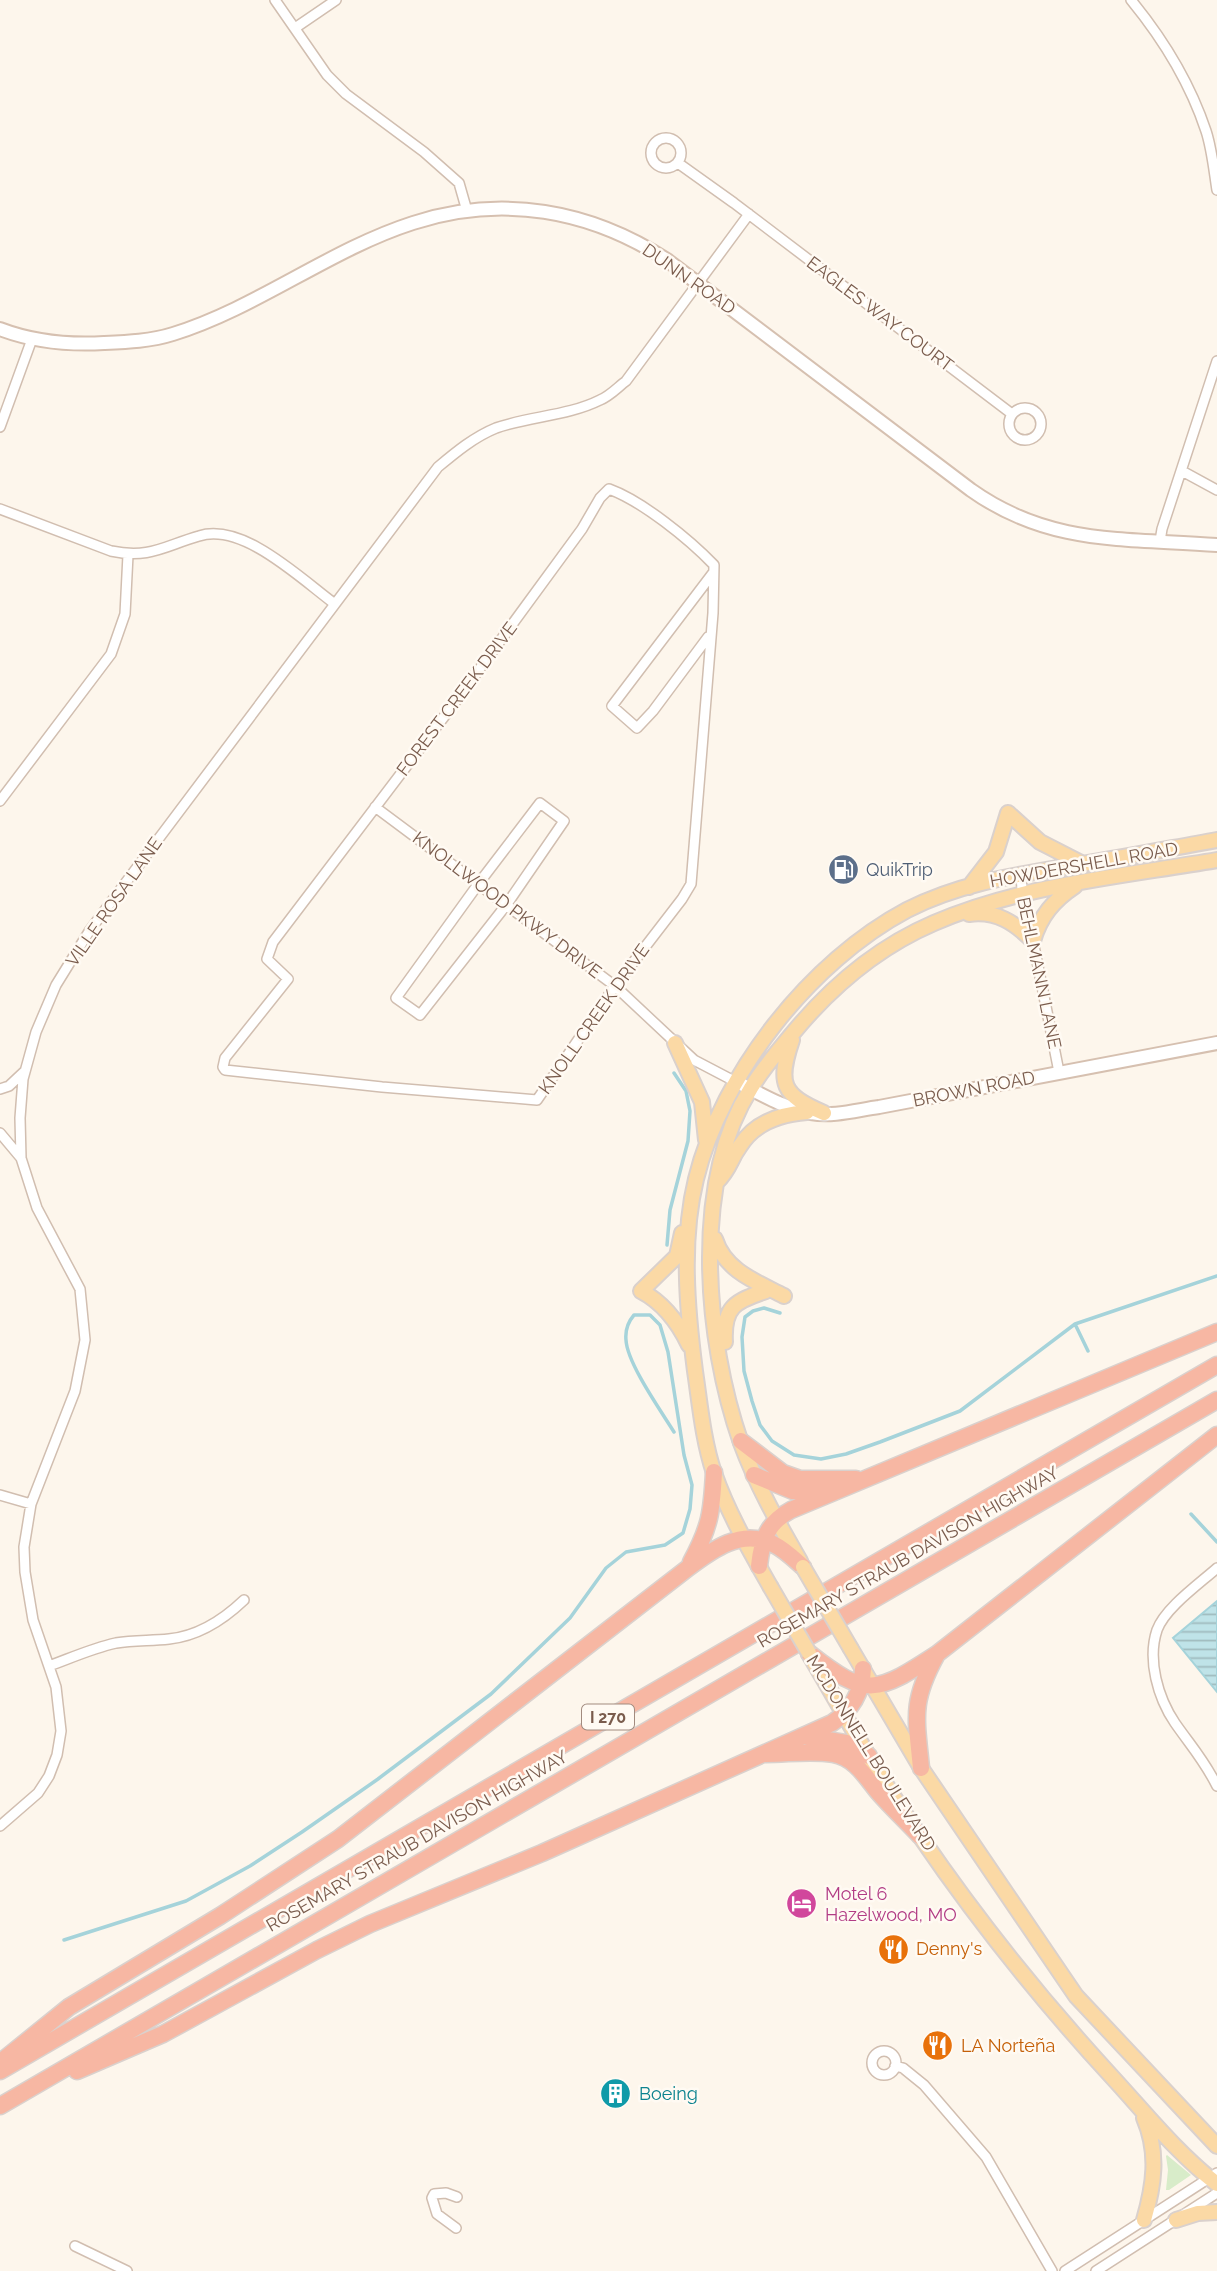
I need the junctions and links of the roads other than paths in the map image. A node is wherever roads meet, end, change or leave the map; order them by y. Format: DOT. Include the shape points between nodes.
graph roads {
  1 [pos="275,0"];
  2 [pos="336,0"];
  3 [pos="1136,2"];
  4 [pos="295,28"];
  5 [pos="1212,132"];
  6 [pos="678,163"];
  7 [pos="1217,190"];
  8 [pos="467,211"];
  9 [pos="749,214"];
  10 [pos="696,283"];
  11 [pos="0,329"];
  12 [pos="32,339"];
  13 [pos="1217,362"];
  14 [pos="1012,414"];
  15 [pos="0,427"];
  16 [pos="1182,471"];
  17 [pos="1217,490"];
  18 [pos="0,509"];
  19 [pos="1160,541"];
  20 [pos="1217,545"];
  21 [pos="128,555"];
  22 [pos="713,573"];
  23 [pos="335,604"];
  24 [pos="709,635"];
  25 [pos="0,801"];
  26 [pos="375,807"];
  27 [pos="1217,840"];
  28 [pos="1217,859"];
  29 [pos="1083,864"];
  30 [pos="1021,873"];
  31 [pos="479,883"];
  32 [pos="1080,884"];
  33 [pos="969,887"];
  34 [pos="1022,894"];
  35 [pos="507,904"];
  36 [pos="946,918"];
  37 [pos="1033,941"];
  38 [pos="615,986"];
  39 [pos="797,1028"];
  40 [pos="675,1043"];
  41 [pos="1217,1043"];
  42 [pos="223,1067"];
  43 [pos="26,1070"];
  44 [pos="1059,1072"];
  45 [pos="736,1082"];
  46 [pos="0,1089"];
  47 [pos="750,1089"];
  48 [pos="807,1112"];
  49 [pos="824,1113"];
  50 [pos="0,1133"];
  51 [pos="704,1154"];
  52 [pos="20,1158"];
  53 [pos="715,1184"];
  54 [pos="690,1219"];
  55 [pos="711,1221"];
  56 [pos="766,1291"];
  57 [pos="784,1296"];
  58 [pos="1217,1332"];
  59 [pos="694,1356"];
  60 [pos="1217,1364"];
  61 [pos="1217,1399"];
  62 [pos="730,1402"];
  63 [pos="1217,1436"];
  64 [pos="741,1441"];
  65 [pos="714,1472"];
  66 [pos="754,1475"];
  67 [pos="865,1479"];
  68 [pos="832,1493"];
  69 [pos="0,1495"];
  70 [pos="31,1504"];
  71 [pos="777,1519"];
  72 [pos="744,1539"];
  73 [pos="762,1540"];
  74 [pos="759,1566"];
  75 [pos="688,1567"];
  76 [pos="803,1567"];
  77 [pos="1217,1568"];
  78 [pos="244,1600"];
  79 [pos="809,1653"];
  80 [pos="937,1654"];
  81 [pos="49,1666"];
  82 [pos="821,1667"];
  83 [pos="865,1679"];
  84 [pos="844,1714"];
  85 [pos="802,1736"];
  86 [pos="757,1755"];
  87 [pos="869,1756"];
  88 [pos="921,1768"];
  89 [pos="1217,1786"];
  90 [pos="0,1826"];
  91 [pos="920,1836"];
  92 [pos="0,2062"];
  93 [pos="895,2066"];
  94 [pos="0,2071"];
  95 [pos="7,2102"];
  96 [pos="1139,2107"];
  97 [pos="1196,2126"];
  98 [pos="1217,2132"];
  99 [pos="1217,2146"];
  100 [pos="1214,2178"];
  101 [pos="1217,2193"];
  102 [pos="457,2197"];
  103 [pos="1217,2212"];
  104 [pos="1144,2220"];
  105 [pos="1176,2220"];
  106 [pos="456,2228"];
  107 [pos="75,2246"];
  108 [pos="127,2271"];
  109 [pos="1052,2271"];
  110 [pos="1065,2271"];
  111 [pos="1096,2271"];
  1 -- 4 [label="street"];
  2 -- 4 [label="street"];
  3 -- 5 [label="street"];
  4 -- 8 [label="street" via="346,94 459,183"];
  5 -- 7 [label="street"];
  6 -- 9 [label="street, EAGLES WAY COURT"];
  8 -- 10 [label="street, DUNN ROAD" via="526,209 576,217 645,246"];
  8 -- 12 [label="street, DUNN ROAD" via="380,235 173,334 79,345"];
  9 -- 10 [label="street"];
  9 -- 14 [label="street, EAGLES WAY COURT"];
  10 -- 19 [label="street, DUNN ROAD" via="992,505 1065,532"];
  10 -- 23 [label="street, VILLE ROSA LANE" via="626,381 604,399 494,429 438,467"];
  11 -- 12 [label="street, DUNN ROAD"];
  12 -- 15 [label="street"];
  13 -- 16 [label="street"];
  16 -- 17 [label="street"];
  16 -- 19 [label="street"];
  18 -- 21 [label="street"];
  19 -- 20 [label="street, DUNN ROAD"];
  21 -- 23 [label="street" via="215,533 230,536 264,552"];
  21 -- 25 [label="street" via="125,614 111,654"];
  22 -- 24 [label="street"];
  22 -- 24 [label="street" via="612,706 637,728"];
  22 -- 26 [label="street, FOREST CREEK DRIVE" via="714,565 699,550 629,497 609,489"];
  23 -- 43 [label="street, VILLE ROSA LANE" via="90,930 45,1008"];
  24 -- 38 [label="street, KNOLL CREEK DRIVE" via="691,884"];
  26 -- 31 [label="street, KNOLLWOOD PKWY DRIVE"];
  26 -- 42 [label="street, FOREST CREEK DRIVE" via="273,942 267,959 288,979 225,1058"];
  27 -- 29 [label="main road, HOWDERSHELL ROAD"];
  28 -- 32 [label="main road, HOWDERSHELL ROAD"];
  29 -- 30 [label="main road, HOWDERSHELL ROAD"];
  29 -- 33 [label="main road" via="1040,842 1008,813 996,852"];
  30 -- 33 [label="main road, HOWDERSHELL ROAD"];
  30 -- 34 [label="street, BEHLMANN LANE"];
  31 -- 35 [label="street, KNOLLWOOD PKWY DRIVE"];
  31 -- 35 [label="street" via="540,803 551,811 564,821"];
  31 -- 35 [label="street" via="396,998 420,1015"];
  32 -- 34 [label="main road, HOWDERSHELL ROAD"];
  32 -- 37 [label="main road" via="1046,913"];
  33 -- 45 [label="main road, HOWDERSHELL ROAD" via="910,909 843,952 792,1004"];
  34 -- 36 [label="main road, HOWDERSHELL ROAD"];
  34 -- 37 [label="street, BEHLMANN LANE"];
  35 -- 38 [label="street, KNOLLWOOD PKWY DRIVE"];
  36 -- 37 [label="main road" via="976,913 996,916 1013,922"];
  36 -- 39 [label="main road, HOWDERSHELL ROAD" via="889,945 840,984"];
  37 -- 44 [label="street, BEHLMANN LANE"];
  38 -- 40 [label="street, KNOLLWOOD PKWY DRIVE"];
  38 -- 42 [label="street, KNOLL CREEK DRIVE" via="537,1100 258,1075"];
  39 -- 47 [label="main road, HOWDERSHELL ROAD"];
  39 -- 49 [label="main road" via="784,1083 797,1100"];
  40 -- 45 [label="street, KNOLLWOOD PKWY DRIVE"];
  40 -- 51 [label="main road" via="702,1102"];
  41 -- 44 [label="street, BROWN ROAD"];
  43 -- 46 [label="street"];
  43 -- 52 [label="street, VILLE ROSA LANE"];
  44 -- 49 [label="street, BROWN ROAD"];
  45 -- 47 [label="street, BROWN ROAD"];
  45 -- 51 [label="main road, MCDONNELL BOULEVARD"];
  47 -- 48 [label="street, BROWN ROAD"];
  47 -- 53 [label="main road, MCDONNELL BOULEVARD"];
  48 -- 49 [label="street, BROWN ROAD"];
  48 -- 53 [label="main road" via="776,1117 749,1133 729,1170"];
  50 -- 52 [label="street"];
  51 -- 54 [label="main road, MCDONNELL BOULEVARD"];
  52 -- 70 [label="street, VILLE ROSA LANE" via="37,1208 80,1289 85,1340 75,1391"];
  53 -- 55 [label="main road, MCDONNELL BOULEVARD"];
  54 -- 59 [label="main road, MCDONNELL BOULEVARD" via="688,1274"];
  54 -- 59 [label="main road" via="677,1256 641,1291 662,1304"];
  55 -- 57 [label="main road" via="719,1250 729,1265"];
  55 -- 62 [label="main road, MCDONNELL BOULEVARD" via="714,1322"];
  56 -- 62 [label="main road" via="729,1310 724,1324 732,1380"];
  58 -- 67 [label="highway"];
  59 -- 65 [label="main road, MCDONNELL BOULEVARD"];
  60 -- 94 [label="highway, ROSEMARY STRAUB DAVISON HIGHWAY / I 270"];
  61 -- 95 [label="highway, ROSEMARY STRAUB DAVISON HIGHWAY / I 270"];
  62 -- 64 [label="main road, MCDONNELL BOULEVARD"];
  63 -- 80 [label="highway"];
  64 -- 66 [label="main road, MCDONNELL BOULEVARD"];
  64 -- 67 [label="highway" via="783,1473 800,1479"];
  65 -- 72 [label="main road, MCDONNELL BOULEVARD"];
  65 -- 75 [label="highway" via="710,1521"];
  66 -- 68 [label="highway" via="793,1491"];
  66 -- 71 [label="main road, MCDONNELL BOULEVARD"];
  67 -- 68 [label="highway"];
  68 -- 71 [label="highway"];
  69 -- 70 [label="street"];
  70 -- 81 [label="street, VILLE ROSA LANE" via="24,1547 28,1595"];
  71 -- 73 [label="highway"];
  71 -- 76 [label="main road, MCDONNELL BOULEVARD"];
  72 -- 73 [label="highway"];
  72 -- 74 [label="main road, MCDONNELL BOULEVARD"];
  72 -- 75 [label="highway" via="722,1544"];
  73 -- 74 [label="highway"];
  73 -- 76 [label="highway"];
  74 -- 79 [label="main road, MCDONNELL BOULEVARD, bridge"];
  75 -- 92 [label="highway" via="338,1839 69,2007"];
  76 -- 83 [label="main road, MCDONNELL BOULEVARD, bridge"];
  77 -- 89 [label="street" via="1175,1605 1157,1629 1154,1654 1163,1701"];
  78 -- 81 [label="street" via="217,1623 187,1635 111,1644"];
  79 -- 82 [label="highway"];
  80 -- 83 [label="highway" via="891,1682"];
  80 -- 88 [label="highway" via="917,1698"];
  81 -- 90 [label="street, VILLE ROSA LANE" via="60,1711 57,1755 38,1793"];
  82 -- 83 [label="highway" via="848,1682"];
  82 -- 84 [label="main road, MCDONNELL BOULEVARD"];
  83 -- 84 [label="highway"];
  83 -- 88 [label="main road, MCDONNELL BOULEVARD"];
  84 -- 85 [label="highway"];
  84 -- 87 [label="main road, MCDONNELL BOULEVARD"];
  85 -- 86 [label="highway"];
  85 -- 87 [label="highway" via="846,1743"];
  86 -- 91 [label="highway" via="822,1753 848,1760"];
  86 -- 95 [label="highway" via="542,1853 370,1924 163,2034"];
  87 -- 91 [label="main road, MCDONNELL BOULEVARD"];
  88 -- 97 [label="main road, MCDONNELL BOULEVARD" via="1076,1996"];
  91 -- 96 [label="main road, MCDONNELL BOULEVARD" via="1056,2016"];
  93 -- 109 [label="street" via="924,2085 979,2148"];
  96 -- 100 [label="main road, MCDONNELL BOULEVARD"];
  96 -- 104 [label="main road" via="1154,2155"];
  97 -- 98 [label="main road"];
  97 -- 99 [label="main road, MCDONNELL BOULEVARD"];
  100 -- 104 [label="street"];
  101 -- 105 [label="street"];
  102 -- 106 [label="street" via="438,2193 432,2198 437,2214"];
  103 -- 105 [label="main road"];
  104 -- 110 [label="street"];
  105 -- 111 [label="street"];
  107 -- 108 [label="street"];
}
